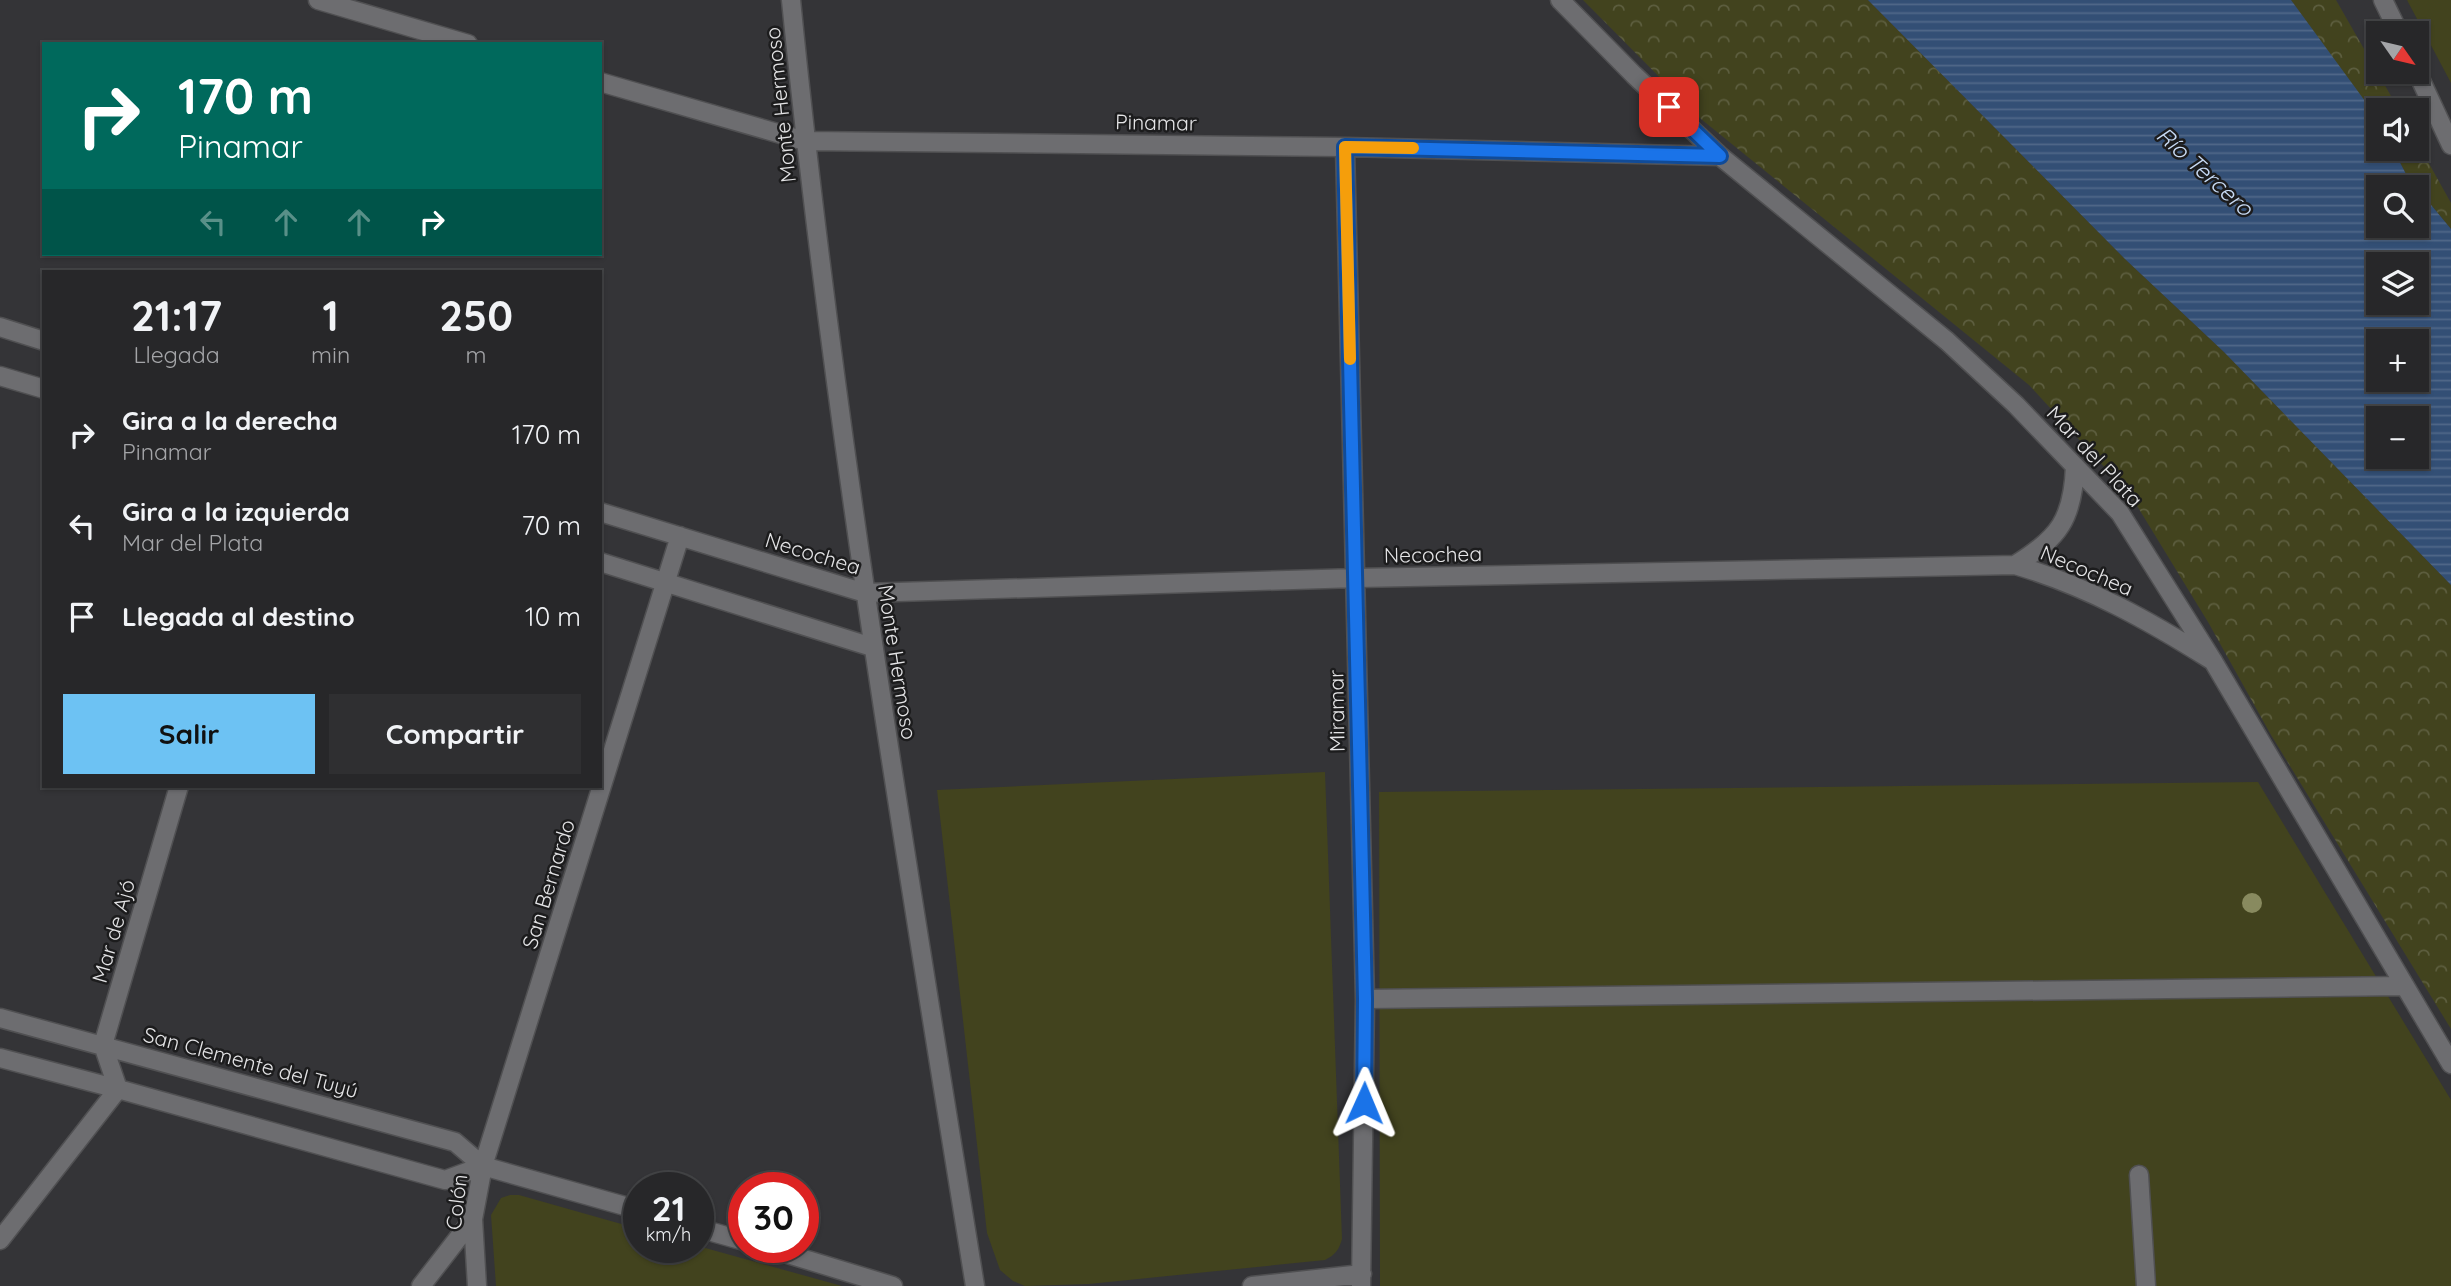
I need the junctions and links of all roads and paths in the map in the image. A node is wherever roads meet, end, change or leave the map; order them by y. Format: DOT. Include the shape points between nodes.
graph roads {
  1 [pos="318,0"];
  2 [pos="791,0"];
  3 [pos="1560,0"];
  4 [pos="2383,0"];
  5 [pos="2393,21"];
  6 [pos="461,42"];
  7 [pos="602,83"];
  8 [pos="2423,84"];
  9 [pos="805,141"];
  10 [pos="2451,145"];
  11 [pos="1345,147"];
  12 [pos="1720,156"];
  13 [pos="0,327"];
  14 [pos="42,340"];
  15 [pos="0,376"];
  16 [pos="42,388"];
  17 [pos="2075,466"];
  18 [pos="602,513"];
  19 [pos="680,536"];
  20 [pos="602,563"];
  21 [pos="2015,565"];
  22 [pos="1356,578"];
  23 [pos="666,583"];
  24 [pos="865,593"];
  25 [pos="872,647"];
  26 [pos="2213,661"];
  27 [pos="602,787"];
  28 [pos="178,788"];
  29 [pos="602,788"];
  30 [pos="2403,986"];
  31 [pos="1365,999"];
  32 [pos="0,1018"];
  33 [pos="103,1045"];
  34 [pos="0,1058"];
  35 [pos="2451,1064"];
  36 [pos="118,1088"];
  37 [pos="483,1166"];
  38 [pos="2139,1175"];
  39 [pos="623,1205"];
  40 [pos="473,1219"];
  41 [pos="0,1240"];
  42 [pos="817,1263"];
  43 [pos="1362,1280"];
  44 [pos="421,1286"];
  45 [pos="477,1286"];
  46 [pos="893,1286"];
  47 [pos="975,1286"];
  48 [pos="1252,1286"];
  49 [pos="2146,1286"];
  1 -- 6 [label="street"];
  2 -- 9 [label="street, Monte Hermoso"];
  3 -- 12 [label="street, Mar del Plata"];
  4 -- 5 [label="street"];
  7 -- 9 [label="street, Pinamar"];
  8 -- 10 [label="street"];
  9 -- 11 [label="street, Pinamar"];
  9 -- 24 [label="street, Monte Hermoso"];
  11 -- 12 [label="street, Pinamar"];
  11 -- 22 [label="street, Miramar"];
  12 -- 17 [label="street, Mar del Plata" via="1947,341"];
  13 -- 14 [label="street"];
  15 -- 16 [label="street"];
  17 -- 21 [label="street" via="2073,496 2057,534"];
  17 -- 26 [label="street, Mar del Plata" via="2120,513"];
  18 -- 19 [label="street, Necochea"];
  19 -- 23 [label="street, San Bernardo"];
  19 -- 24 [label="street, Necochea"];
  20 -- 23 [label="street"];
  21 -- 22 [label="street, Necochea"];
  21 -- 26 [label="street, Necochea" via="2092,592"];
  22 -- 24 [label="street, Necochea"];
  22 -- 31 [label="street, Miramar"];
  23 -- 25 [label="street"];
  23 -- 27 [label="street, San Bernardo"];
  24 -- 25 [label="street, Monte Hermoso"];
  25 -- 47 [label="street, Monte Hermoso"];
  26 -- 30 [label="street, Mar del Plata"];
  28 -- 33 [label="street, Mar de Ajó"];
  29 -- 37 [label="street, San Bernardo"];
  30 -- 31 [label="street"];
  30 -- 35 [label="street, Mar del Plata"];
  31 -- 43 [label="street, Miramar"];
  32 -- 33 [label="street, San Clemente del Tuyú"];
  33 -- 36 [label="street"];
  33 -- 37 [label="street, San Clemente del Tuyú" via="455,1142"];
  34 -- 36 [label="street"];
  36 -- 37 [label="street" via="445,1180"];
  36 -- 41 [label="street"];
  37 -- 39 [label="street, San Clemente del Tuyú"];
  37 -- 40 [label="street, Colón"];
  38 -- 49 [label="street"];
  40 -- 44 [label="street"];
  40 -- 45 [label="street, Colón"];
  42 -- 46 [label="street"];
  43 -- 48 [label="street"];
}
